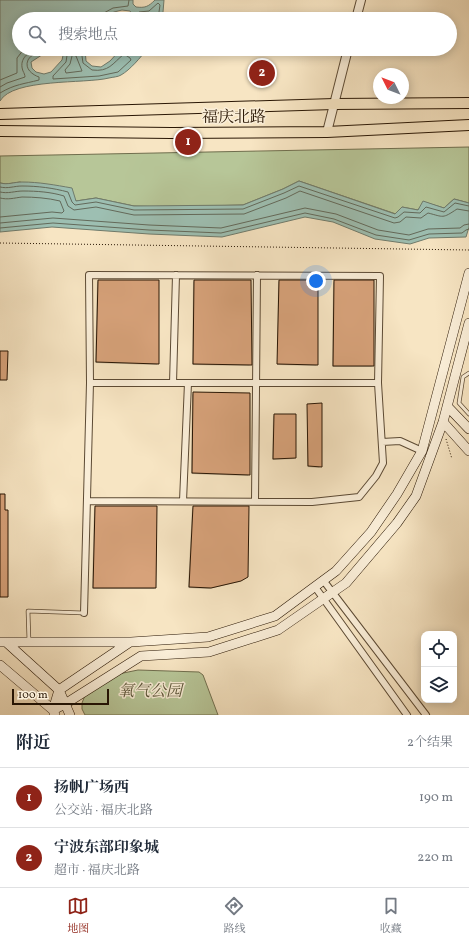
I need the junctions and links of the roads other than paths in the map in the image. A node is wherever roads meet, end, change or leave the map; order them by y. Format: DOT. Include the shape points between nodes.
graph roads {
  1 [pos="361,0"];
  2 [pos="358,12"];
  3 [pos="346,56"];
  4 [pos="469,103"];
  5 [pos="334,104"];
  6 [pos="0,114"];
  7 [pos="469,125"];
  8 [pos="0,131"];
  9 [pos="327,132"];
  10 [pos="469,273"];
  11 [pos="176,275"];
  12 [pos="257,276"];
  13 [pos="469,323"];
  14 [pos="466,341"];
  15 [pos="469,373"];
  16 [pos="90,383"];
  17 [pos="173,383"];
  18 [pos="188,383"];
  19 [pos="256,383"];
  20 [pos="378,383"];
  21 [pos="447,406"];
  22 [pos="469,414"];
  23 [pos="442,422"];
  24 [pos="469,429"];
  25 [pos="382,442"];
  26 [pos="422,451"];
  27 [pos="469,451"];
  28 [pos="87,501"];
  29 [pos="184,501"];
  30 [pos="255,501"];
  31 [pos="323,580"];
  32 [pos="315,587"];
  33 [pos="333,593"];
  34 [pos="324,599"];
  35 [pos="84,613"];
  36 [pos="3,642"];
  37 [pos="29,642"];
  38 [pos="130,642"];
  39 [pos="0,666"];
  40 [pos="59,690"];
  41 [pos="65,704"];
  42 [pos="52,713"];
  43 [pos="70,715"];
  44 [pos="407,715"];
  45 [pos="426,715"];
  1 -- 2 [label="street"];
  3 -- 5 [label="street"];
  4 -- 5 [label="main road, 福庆北路"];
  5 -- 6 [label="main road, 福庆北路"];
  5 -- 9 [label="street"];
  7 -- 9 [label="main road, 福庆北路"];
  8 -- 9 [label="main road, 福庆北路"];
  10 -- 26 [label="main road"];
  11 -- 12 [label="street"];
  11 -- 16 [label="street" via="89,275"];
  11 -- 17 [label="street"];
  12 -- 19 [label="street"];
  12 -- 20 [label="street" via="380,276"];
  13 -- 14 [label="main road"];
  14 -- 21 [label="main road"];
  15 -- 22 [label="lane" via="463,376 458,403"];
  16 -- 17 [label="street"];
  16 -- 28 [label="street"];
  17 -- 18 [label="street"];
  18 -- 19 [label="street"];
  18 -- 29 [label="street"];
  19 -- 20 [label="street"];
  19 -- 30 [label="street"];
  20 -- 25 [label="street"];
  21 -- 23 [label="main road"];
  21 -- 24 [label="main road"];
  23 -- 27 [label="main road"];
  23 -- 33 [label="main road" via="416,496 397,523 346,583"];
  25 -- 26 [label="street" via="400,441"];
  25 -- 30 [label="street" via="383,463 359,497 312,502"];
  26 -- 31 [label="main road" via="371,532 336,571"];
  28 -- 29 [label="street"];
  28 -- 35 [label="street"];
  29 -- 30 [label="street"];
  31 -- 32 [label="main road"];
  31 -- 33 [label="street"];
  32 -- 34 [label="street"];
  32 -- 38 [label="main road" via="275,616 208,637"];
  33 -- 34 [label="main road"];
  33 -- 45 [label="street"];
  34 -- 41 [label="main road" via="278,630 237,644 209,652 140,656"];
  34 -- 44 [label="street"];
  35 -- 37 [label="lane" via="28,611"];
  36 -- 37 [label="main road"];
  36 -- 40 [label="main road"];
  37 -- 38 [label="main road"];
  38 -- 40 [label="main road"];
  39 -- 42 [label="main road"];
  40 -- 41 [label="main road"];
  40 -- 42 [label="main road"];
  41 -- 42 [label="main road"];
  41 -- 43 [label="main road"];
}
